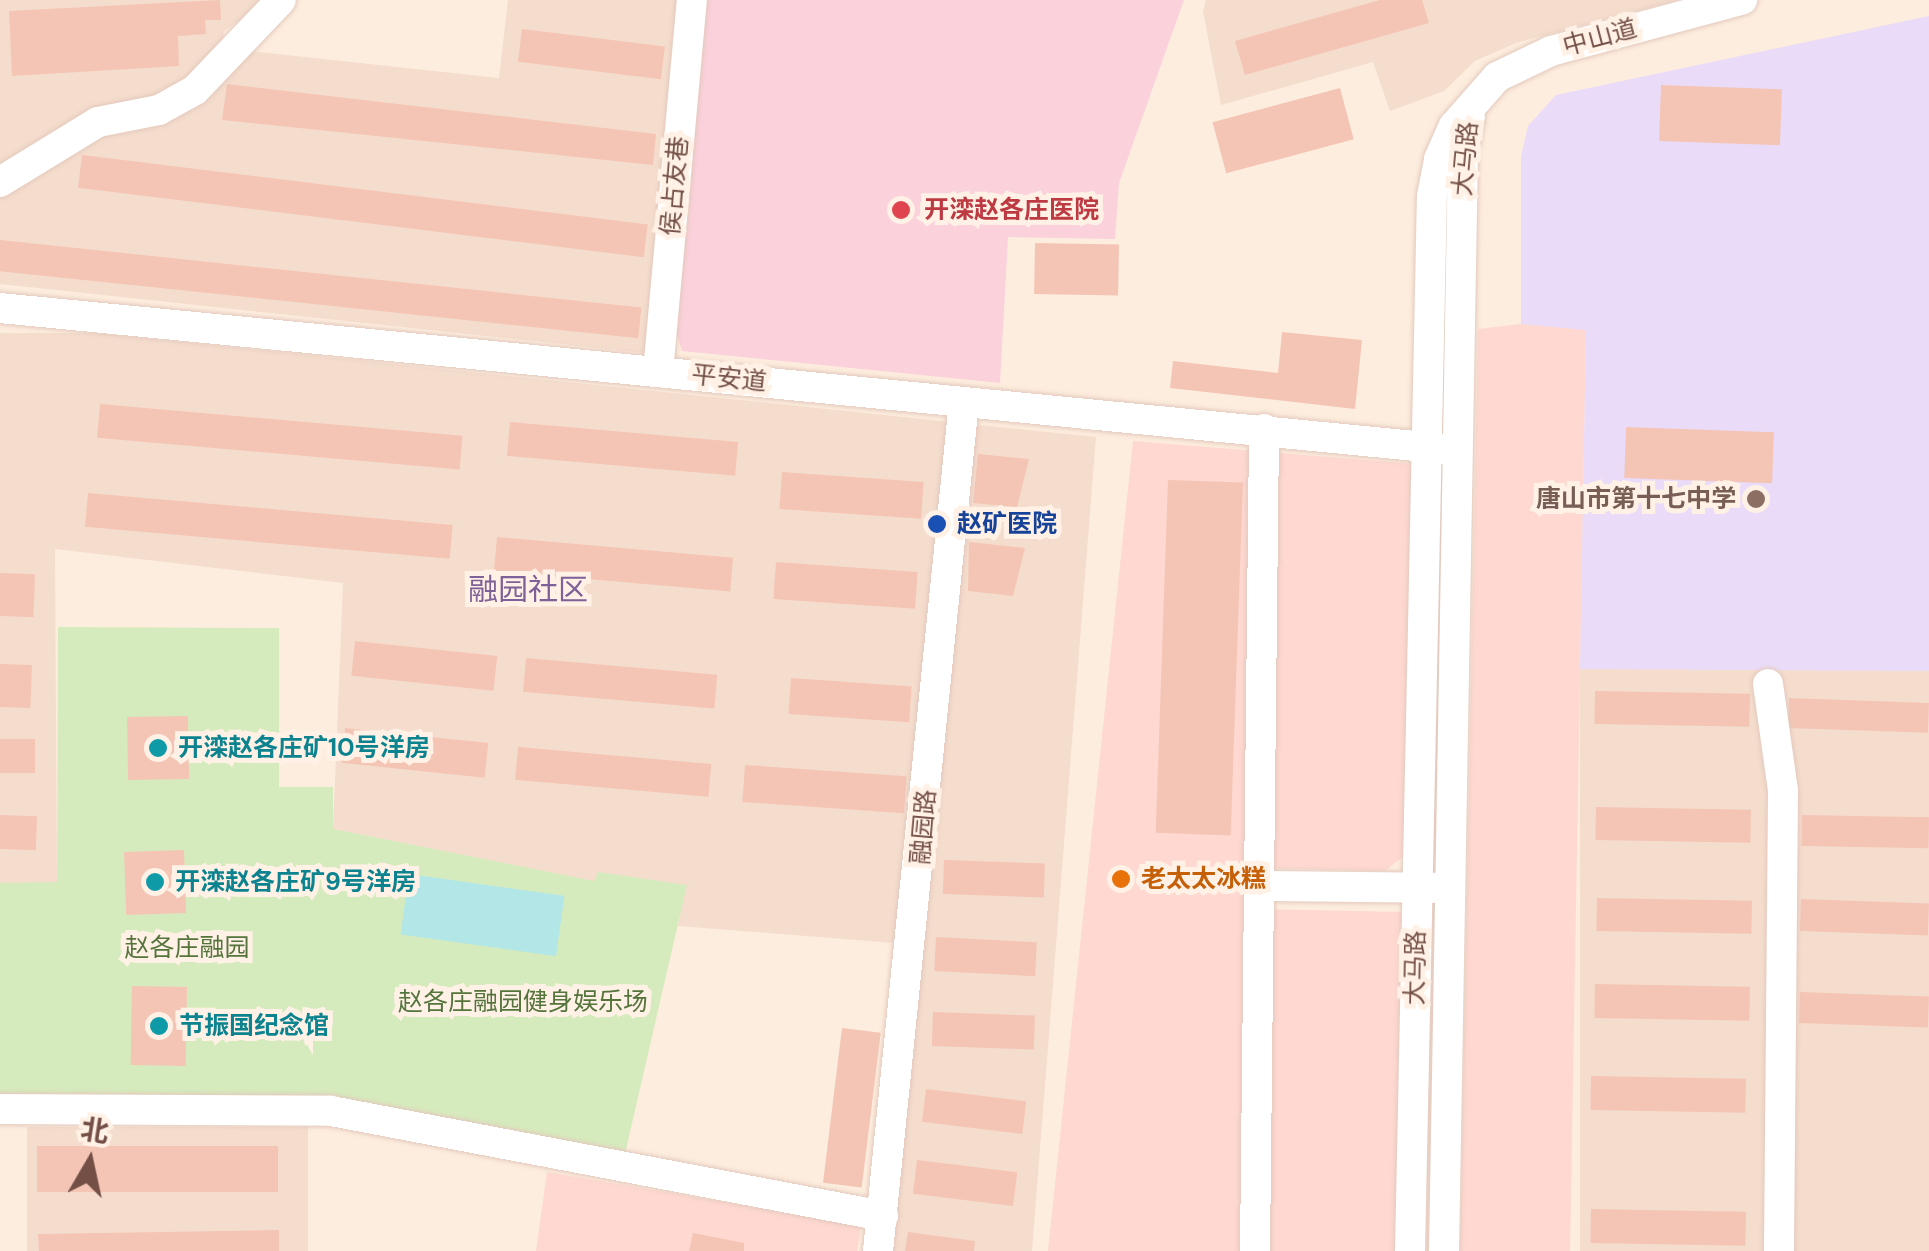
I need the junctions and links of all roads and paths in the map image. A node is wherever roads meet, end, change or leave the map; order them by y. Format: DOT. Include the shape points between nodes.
graph roads {
  1 [pos="281,0"];
  2 [pos="692,0"];
  3 [pos="1742,0"];
  4 [pos="1472,104"];
  5 [pos="0,182"];
  6 [pos="0,308"];
  7 [pos="658,372"];
  8 [pos="964,402"];
  9 [pos="1264,428"];
  10 [pos="1427,443"];
  11 [pos="1457,450"];
  12 [pos="1768,684"];
  13 [pos="1260,886"];
  14 [pos="1418,887"];
  15 [pos="1450,888"];
  16 [pos="0,1109"];
  17 [pos="883,1216"];
  18 [pos="878,1251"];
  19 [pos="1255,1251"];
  20 [pos="1410,1251"];
  21 [pos="1444,1251"];
  22 [pos="1779,1251"];
  1 -- 5 [label="street" via="196,90 159,110 98,122"];
  2 -- 7 [label="street, 侯占友巷"];
  3 -- 4 [label="street, 中山道" via="1551,51 1497,77"];
  4 -- 10 [label="street, 大马路" via="1439,159 1432,196"];
  4 -- 11 [label="street, 大马路" via="1463,152"];
  6 -- 7 [label="street, 平安道"];
  7 -- 8 [label="street, 平安道"];
  8 -- 9 [label="street, 平安道"];
  8 -- 17 [label="street, 融园路"];
  9 -- 10 [label="street, 平安道"];
  9 -- 13 [label="street"];
  10 -- 11 [label="street, 平安道"];
  10 -- 14 [label="street, 大马路"];
  11 -- 15 [label="street, 大马路"];
  12 -- 22 [label="street" via="1783,792"];
  13 -- 14 [label="street"];
  13 -- 19 [label="street"];
  14 -- 15 [label="street"];
  14 -- 20 [label="street, 大马路"];
  15 -- 21 [label="street, 大马路"];
  16 -- 17 [label="street" via="331,1110"];
  17 -- 18 [label="street, 融园路"];
}
